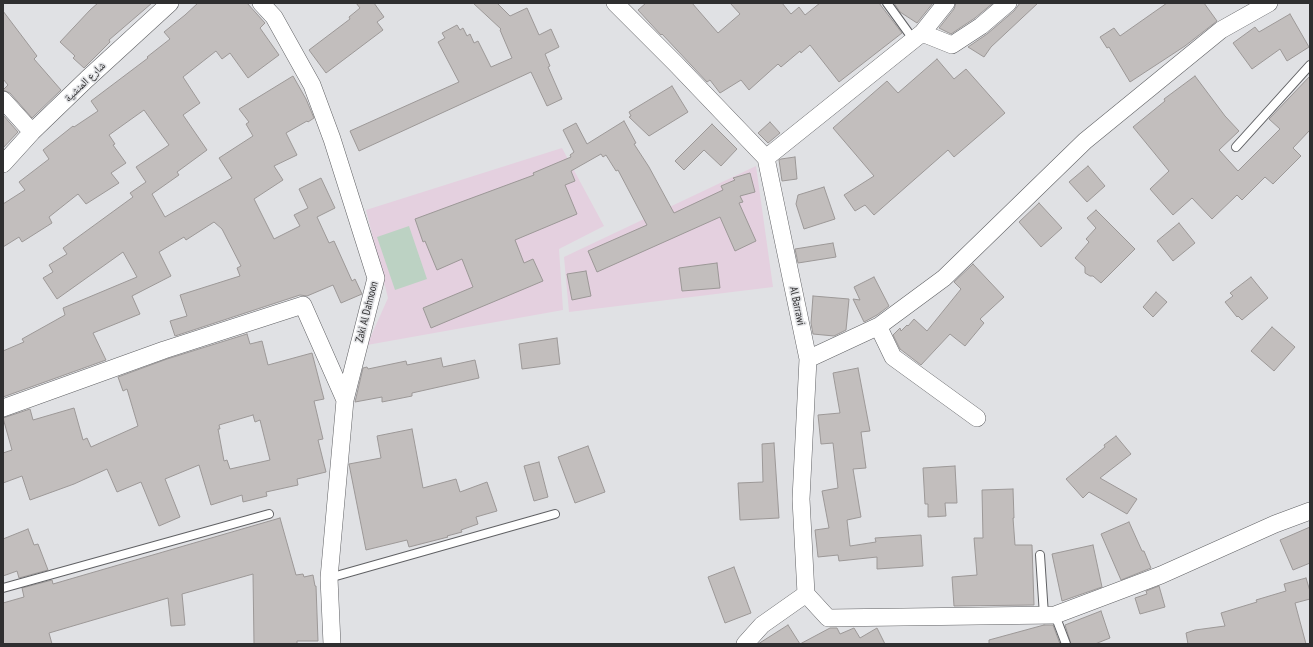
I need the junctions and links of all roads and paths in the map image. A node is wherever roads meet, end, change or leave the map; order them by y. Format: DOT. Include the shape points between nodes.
graph roads {
  1 [pos="170,3"];
  2 [pos="261,3"];
  3 [pos="616,3"];
  4 [pos="887,3"];
  5 [pos="946,3"];
  6 [pos="1008,3"];
  7 [pos="1270,3"];
  8 [pos="917,36"];
  9 [pos="1310,65"];
  10 [pos="3,100"];
  11 [pos="32,132"];
  12 [pos="1236,147"];
  13 [pos="766,158"];
  14 [pos="3,164"];
  15 [pos="879,326"];
  16 [pos="808,359"];
  17 [pos="346,400"];
  18 [pos="3,408"];
  19 [pos="978,418"];
  20 [pos="1310,511"];
  21 [pos="269,514"];
  22 [pos="556,514"];
  23 [pos="1040,555"];
  24 [pos="329,578"];
  25 [pos="3,588"];
  26 [pos="806,594"];
  27 [pos="1049,615"];
  28 [pos="332,644"];
  29 [pos="745,644"];
  30 [pos="1066,644"];
  1 -- 11 [label="street, شارع المنشية"];
  2 -- 17 [label="street, Zaki Al Dahnoon" via="274,17 312,85 376,278"];
  3 -- 13 [label="street"];
  4 -- 8 [label="lane"];
  5 -- 8 [label="street"];
  6 -- 8 [label="street" via="952,46"];
  7 -- 15 [label="street" via="1221,30 1085,141 944,278"];
  8 -- 13 [label="street"];
  9 -- 12 [label="lane"];
  10 -- 11 [label="street"];
  11 -- 14 [label="street, شارع المنشية"];
  13 -- 16 [label="street, Al Barrawi"];
  15 -- 16 [label="street"];
  15 -- 19 [label="street" via="893,357"];
  16 -- 26 [label="street, Al Barrawi" via="801,499"];
  17 -- 18 [label="street" via="303,305 164,350"];
  17 -- 24 [label="street, Zaki Al Dahnoon"];
  20 -- 27 [label="street" via="1161,575"];
  21 -- 25 [label="lane"];
  22 -- 24 [label="lane"];
  23 -- 27 [label="lane"];
  24 -- 28 [label="street, Zaki Al Dahnoon"];
  26 -- 27 [label="street" via="828,618"];
  26 -- 29 [label="street" via="762,625"];
  27 -- 30 [label="lane"];
}
